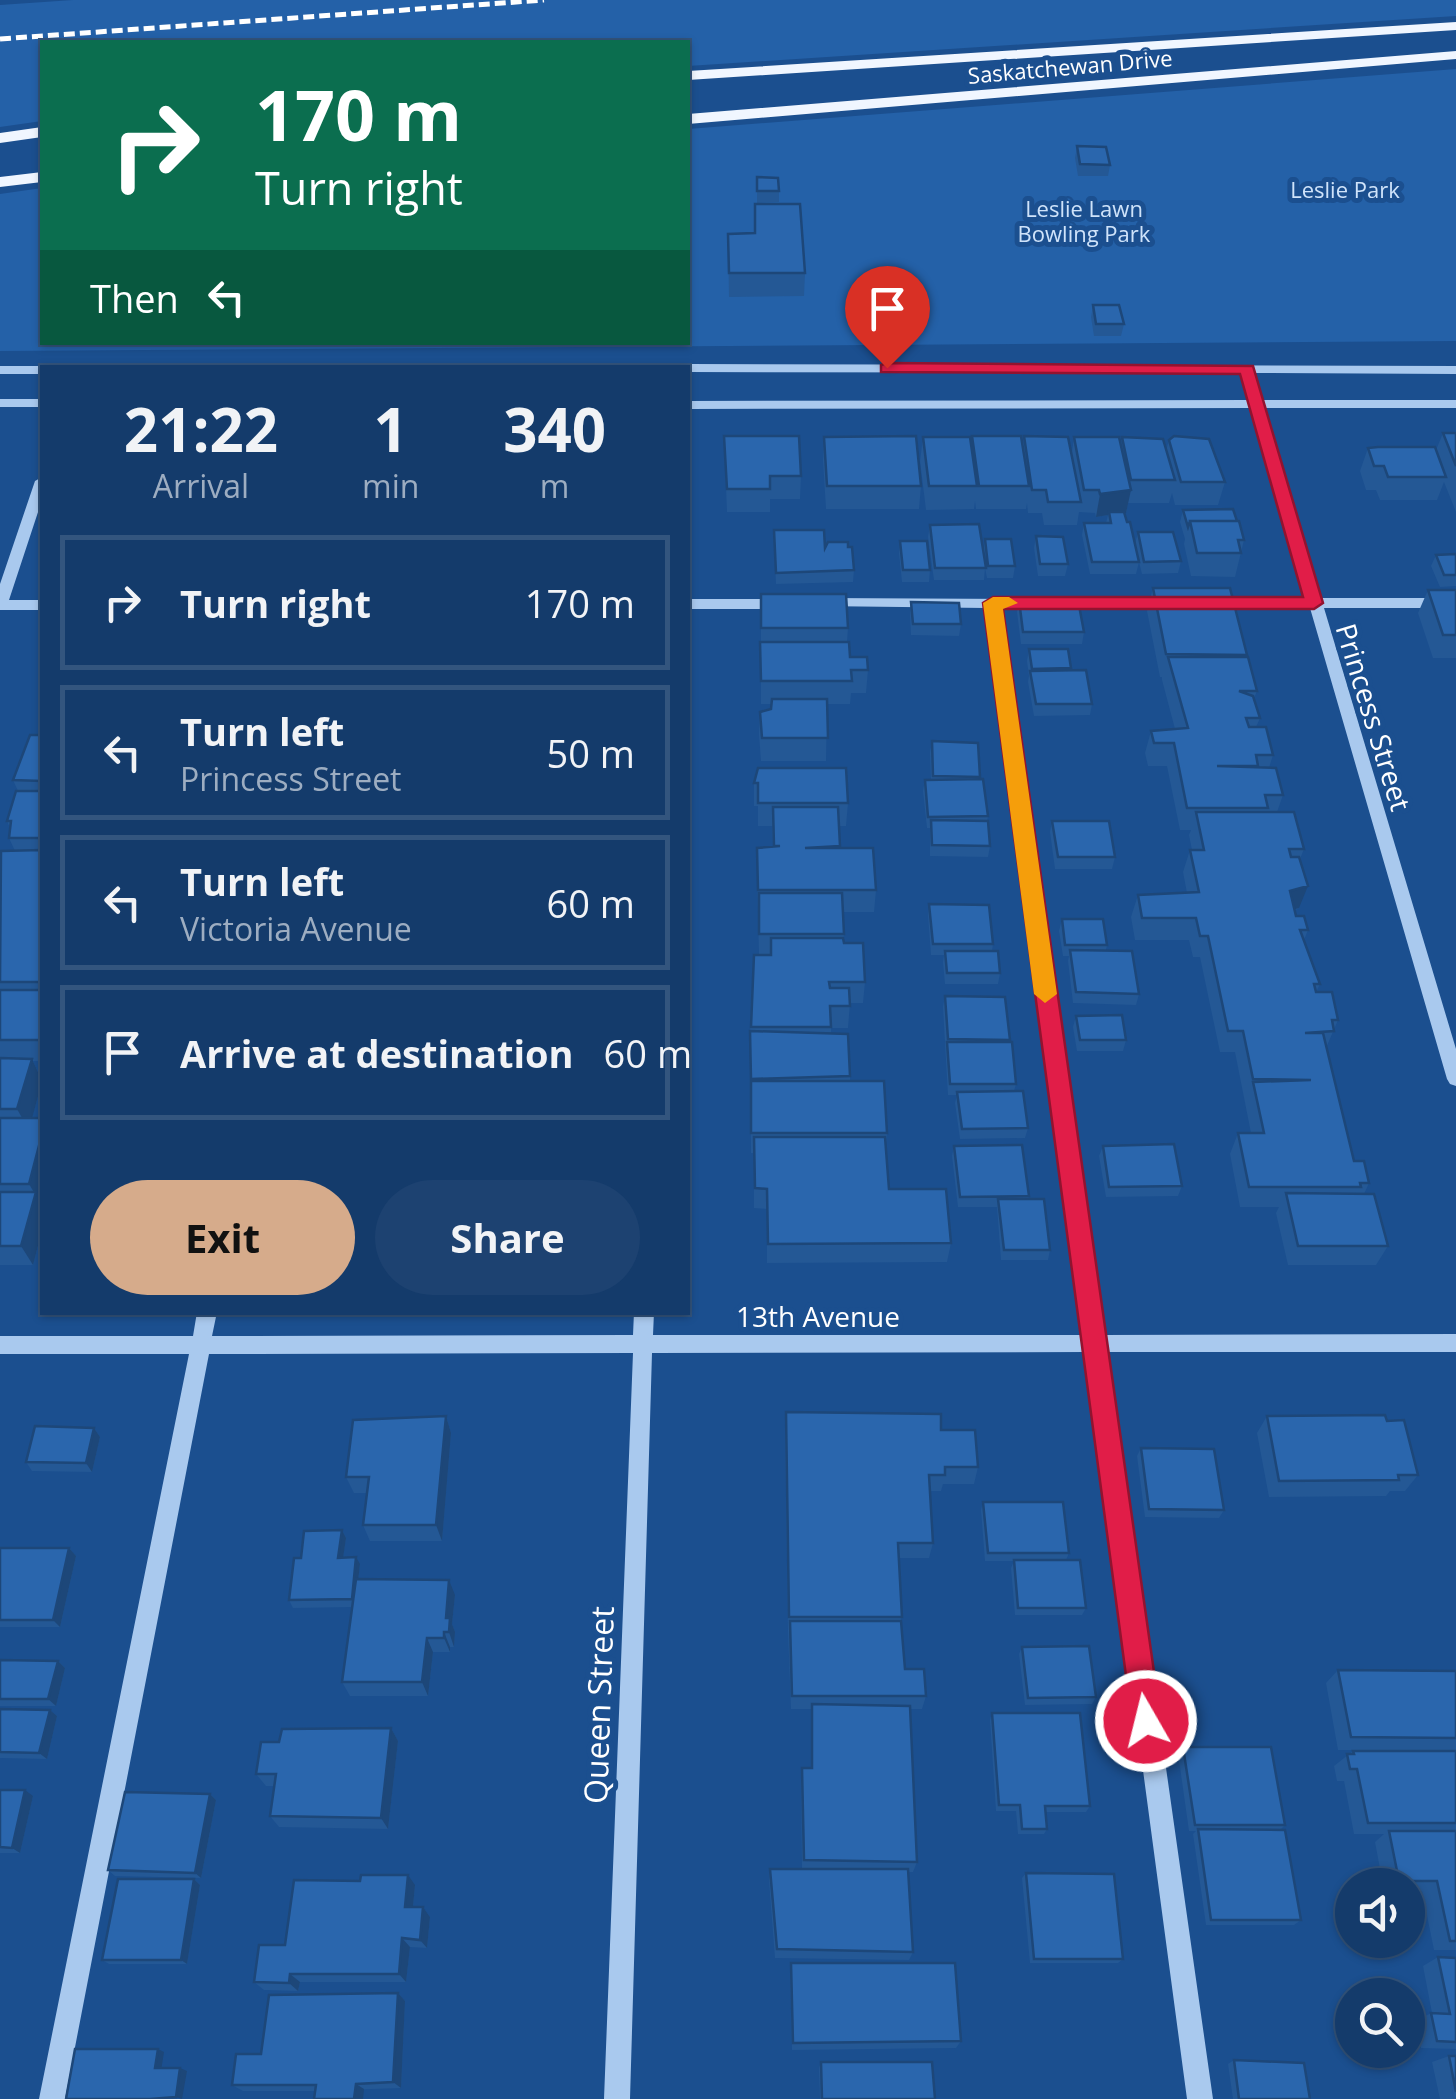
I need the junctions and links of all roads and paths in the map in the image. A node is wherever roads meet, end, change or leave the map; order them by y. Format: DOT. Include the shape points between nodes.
graph roads {
  1 [pos="1456,26"];
  2 [pos="1456,55"];
  3 [pos="690,76"];
  4 [pos="690,120"];
  5 [pos="40,132"];
  6 [pos="0,138"];
  7 [pos="40,177"];
  8 [pos="0,182"];
  9 [pos="690,368"];
  10 [pos="1247,369"];
  11 [pos="0,370"];
  12 [pos="40,370"];
  13 [pos="1456,370"];
  14 [pos="40,403"];
  15 [pos="1257,403"];
  16 [pos="0,404"];
  17 [pos="1456,404"];
  18 [pos="690,405"];
  19 [pos="40,487"];
  20 [pos="1456,602"];
  21 [pos="993,603"];
  22 [pos="1182,603"];
  23 [pos="1201,603"];
  24 [pos="1314,603"];
  25 [pos="40,604"];
  26 [pos="690,604"];
  27 [pos="0,605"];
  28 [pos="1456,1079"];
  29 [pos="206,1315"];
  30 [pos="644,1315"];
  31 [pos="1093,1343"];
  32 [pos="1456,1343"];
  33 [pos="0,1344"];
  34 [pos="201,1344"];
  35 [pos="643,1344"];
  36 [pos="52,2099"];
  37 [pos="617,2099"];
  38 [pos="1200,2099"];
  1 -- 3 [label="main road, Saskatchewan Drive"];
  2 -- 4 [label="main road, Saskatchewan Drive"];
  5 -- 6 [label="main road"];
  7 -- 8 [label="main road"];
  9 -- 10 [label="street"];
  10 -- 13 [label="street"];
  10 -- 15 [label="street, Princess Street"];
  11 -- 12 [label="street"];
  14 -- 16 [label="street"];
  15 -- 17 [label="street"];
  15 -- 18 [label="street"];
  15 -- 24 [label="street, Princess Street"];
  19 -- 27 [label="street"];
  20 -- 24 [label="street"];
  21 -- 22 [label="street"];
  21 -- 26 [label="street"];
  21 -- 31 [label="street"];
  23 -- 24 [label="street"];
  24 -- 28 [label="street, Princess Street"];
  25 -- 27 [label="street"];
  29 -- 34 [label="street"];
  30 -- 35 [label="street, Queen Street"];
  31 -- 32 [label="street, 13th Avenue"];
  31 -- 35 [label="street, 13th Avenue"];
  31 -- 38 [label="street"];
  33 -- 34 [label="street, 13th Avenue"];
  34 -- 35 [label="street, 13th Avenue"];
  34 -- 36 [label="street"];
  35 -- 37 [label="street, Queen Street"];
}
